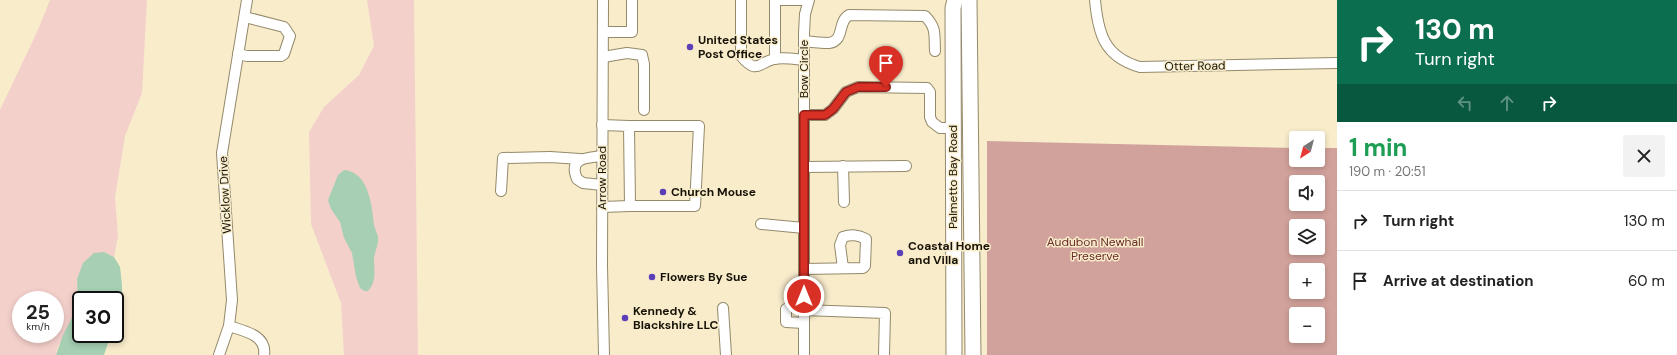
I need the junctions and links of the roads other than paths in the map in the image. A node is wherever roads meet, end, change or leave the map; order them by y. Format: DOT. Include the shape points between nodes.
graph roads {
  1 [pos="247,0"];
  2 [pos="603,0"];
  3 [pos="632,0"];
  4 [pos="741,0"];
  5 [pos="775,0"];
  6 [pos="806,0"];
  7 [pos="809,0"];
  8 [pos="955,0"];
  9 [pos="969,0"];
  10 [pos="1095,0"];
  11 [pos="245,17"];
  12 [pos="603,32"];
  13 [pos="804,41"];
  14 [pos="934,52"];
  15 [pos="238,54"];
  16 [pos="603,57"];
  17 [pos="775,59"];
  18 [pos="804,60"];
  19 [pos="1337,63"];
  20 [pos="644,110"];
  21 [pos="804,115"];
  22 [pos="602,125"];
  23 [pos="629,126"];
  24 [pos="953,128"];
  25 [pos="602,156"];
  26 [pos="580,159"];
  27 [pos="804,166"];
  28 [pos="843,166"];
  29 [pos="906,166"];
  30 [pos="602,185"];
  31 [pos="501,191"];
  32 [pos="844,202"];
  33 [pos="630,206"];
  34 [pos="602,207"];
  35 [pos="761,224"];
  36 [pos="804,228"];
  37 [pos="842,268"];
  38 [pos="804,269"];
  39 [pos="723,308"];
  40 [pos="786,309"];
  41 [pos="804,310"];
  42 [pos="804,323"];
  43 [pos="229,326"];
  44 [pos="219,355"];
  45 [pos="264,355"];
  46 [pos="604,355"];
  47 [pos="726,355"];
  48 [pos="804,355"];
  49 [pos="884,355"];
  50 [pos="954,355"];
  51 [pos="973,355"];
  1 -- 11 [label="street, Wicklow Drive"];
  2 -- 12 [label="street, Arrow Road"];
  3 -- 12 [label="street" via="632,32"];
  4 -- 17 [label="street" via="741,56 752,65 760,66"];
  5 -- 6 [label="street"];
  5 -- 17 [label="street"];
  7 -- 13 [label="street, Bow Circle" via="805,14"];
  8 -- 24 [label="highway, Palmetto Bay Road"];
  9 -- 51 [label="highway, Palmetto Bay Road"];
  10 -- 19 [label="street, Otter Road" via="1101,36 1110,49 1127,63 1140,67"];
  11 -- 15 [label="street, Wicklow Drive"];
  11 -- 15 [label="street" via="284,27 290,36 281,56"];
  12 -- 16 [label="street, Arrow Road"];
  13 -- 14 [label="street" via="831,43 838,39 844,18 849,14 924,16 932,23 934,30"];
  13 -- 18 [label="street, Bow Circle"];
  15 -- 43 [label="street, Wicklow Drive" via="222,153 232,300"];
  16 -- 20 [label="street" via="627,53 642,55"];
  16 -- 22 [label="street, Arrow Road"];
  17 -- 18 [label="street"];
  18 -- 21 [label="street, Bow Circle"];
  21 -- 24 [label="street" via="825,115 846,92 858,87 927,88 930,92 932,122 936,127"];
  21 -- 27 [label="street, Bow Circle"];
  22 -- 23 [label="street"];
  22 -- 25 [label="street, Arrow Road"];
  23 -- 33 [label="street"];
  23 -- 33 [label="street" via="699,126 695,206"];
  24 -- 50 [label="highway, Palmetto Bay Road"];
  25 -- 26 [label="street"];
  25 -- 30 [label="street, Arrow Road"];
  26 -- 30 [label="street" via="574,169 577,179 583,184"];
  26 -- 31 [label="street" via="502,158"];
  27 -- 28 [label="street"];
  27 -- 36 [label="street, Bow Circle"];
  28 -- 29 [label="street"];
  28 -- 32 [label="street"];
  30 -- 34 [label="street, Arrow Road"];
  33 -- 34 [label="street"];
  34 -- 46 [label="street, Arrow Road"];
  35 -- 36 [label="street"];
  36 -- 38 [label="street, Bow Circle"];
  37 -- 38 [label="street"];
  38 -- 41 [label="street, Bow Circle"];
  39 -- 47 [label="street"];
  40 -- 42 [label="street" via="786,322"];
  41 -- 42 [label="street, Bow Circle"];
  41 -- 49 [label="street" via="885,313"];
  42 -- 48 [label="street, Bow Circle"];
  43 -- 44 [label="street, Wicklow Drive"];
  43 -- 45 [label="street" via="260,339 264,344"];
}
